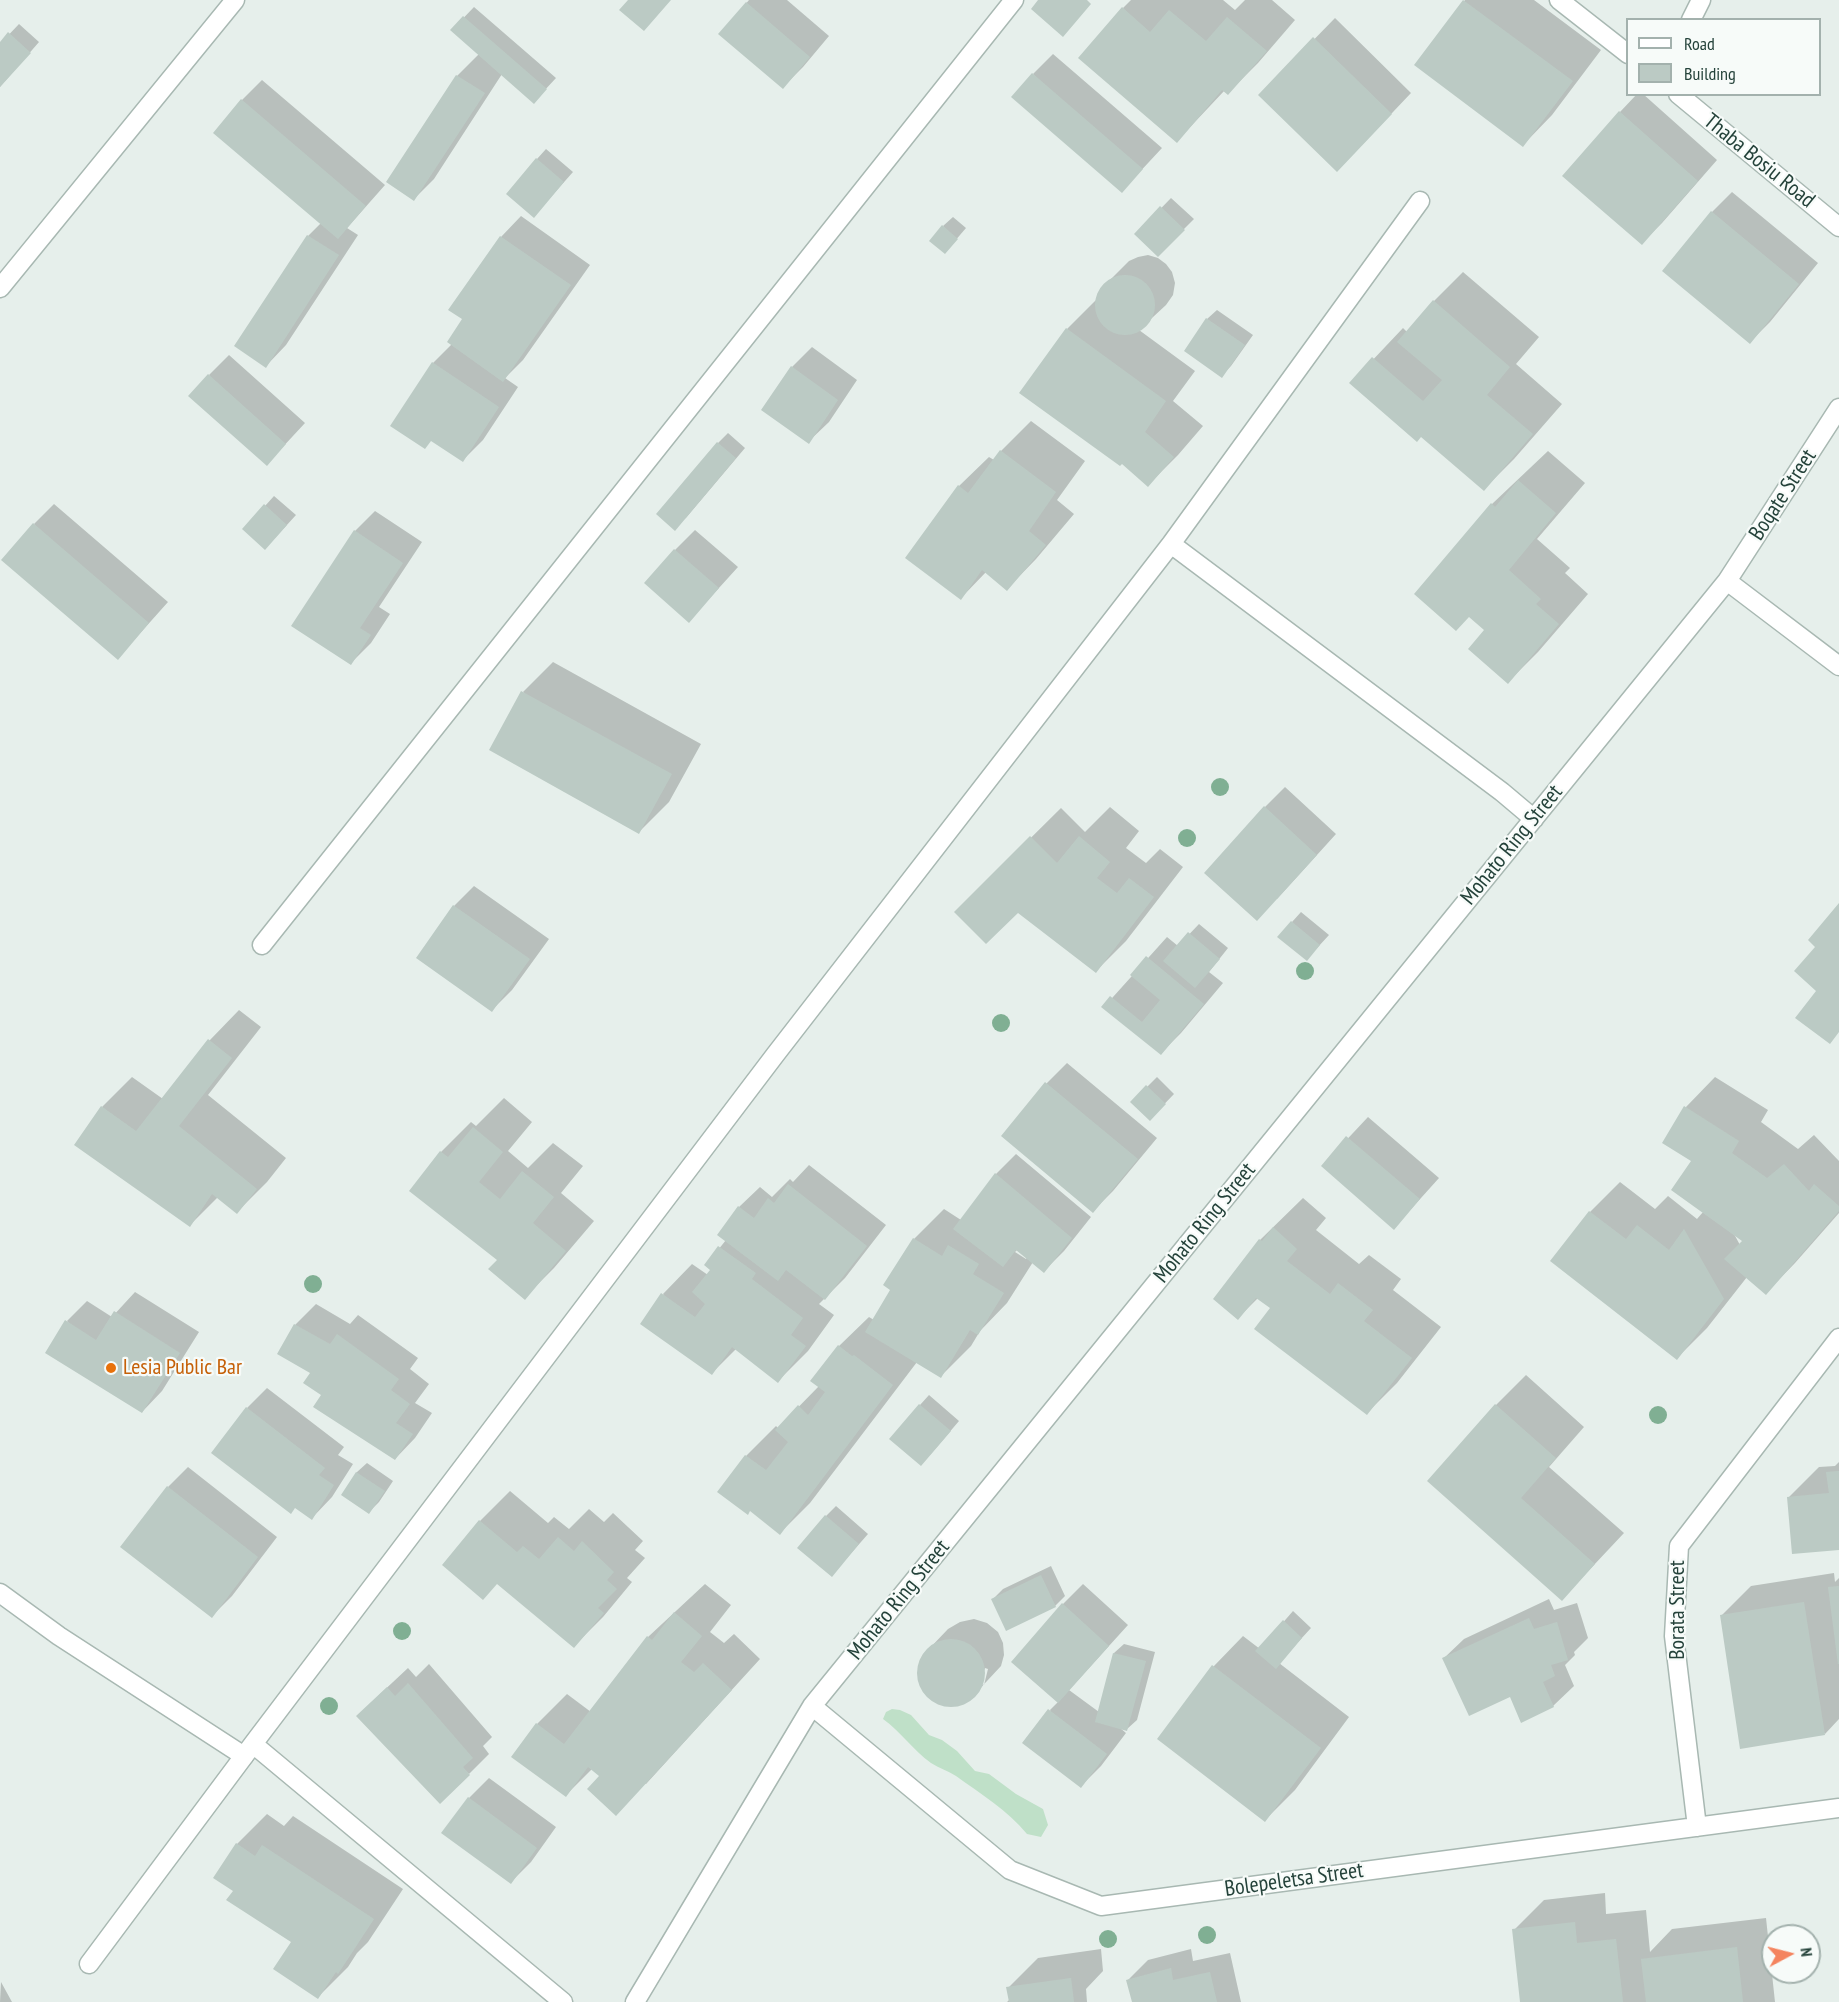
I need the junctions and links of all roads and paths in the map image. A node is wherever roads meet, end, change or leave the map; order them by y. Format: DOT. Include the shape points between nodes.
graph roads {
  1 [pos="235,0"];
  2 [pos="1014,0"];
  3 [pos="1559,0"];
  4 [pos="1701,0"];
  5 [pos="1692,18"];
  6 [pos="1626,52"];
  7 [pos="1680,96"];
  8 [pos="1420,201"];
  9 [pos="1839,226"];
  10 [pos="0,288"];
  11 [pos="1839,408"];
  12 [pos="1171,544"];
  13 [pos="1727,581"];
  14 [pos="1839,666"];
  15 [pos="1534,819"];
  16 [pos="262,945"];
  17 [pos="1839,1338"];
  18 [pos="0,1593"];
  19 [pos="812,1706"];
  20 [pos="248,1750"];
  21 [pos="1839,1808"];
  22 [pos="1697,1827"];
  23 [pos="89,1964"];
  24 [pos="563,2002"];
  25 [pos="635,2002"];
  1 -- 10 [label="street"];
  2 -- 16 [label="street"];
  3 -- 6 [label="street"];
  4 -- 5 [label="street"];
  7 -- 9 [label="street, Thaba Bosiu Road"];
  8 -- 12 [label="street"];
  11 -- 13 [label="street, Boqate Street"];
  12 -- 15 [label="street"];
  12 -- 20 [label="street" via="775,1055"];
  13 -- 14 [label="street"];
  13 -- 15 [label="street, Mohato Ring Street"];
  15 -- 19 [label="street, Mohato Ring Street"];
  17 -- 22 [label="street, Borata Street" via="1679,1546 1674,1636"];
  18 -- 20 [label="street" via="59,1636"];
  19 -- 22 [label="street, Bolepeletsa Street" via="1010,1870 1101,1906"];
  19 -- 25 [label="street, Mohato Ring Street"];
  20 -- 23 [label="street"];
  20 -- 24 [label="street"];
  21 -- 22 [label="street, Bolepeletsa Street"];
}
